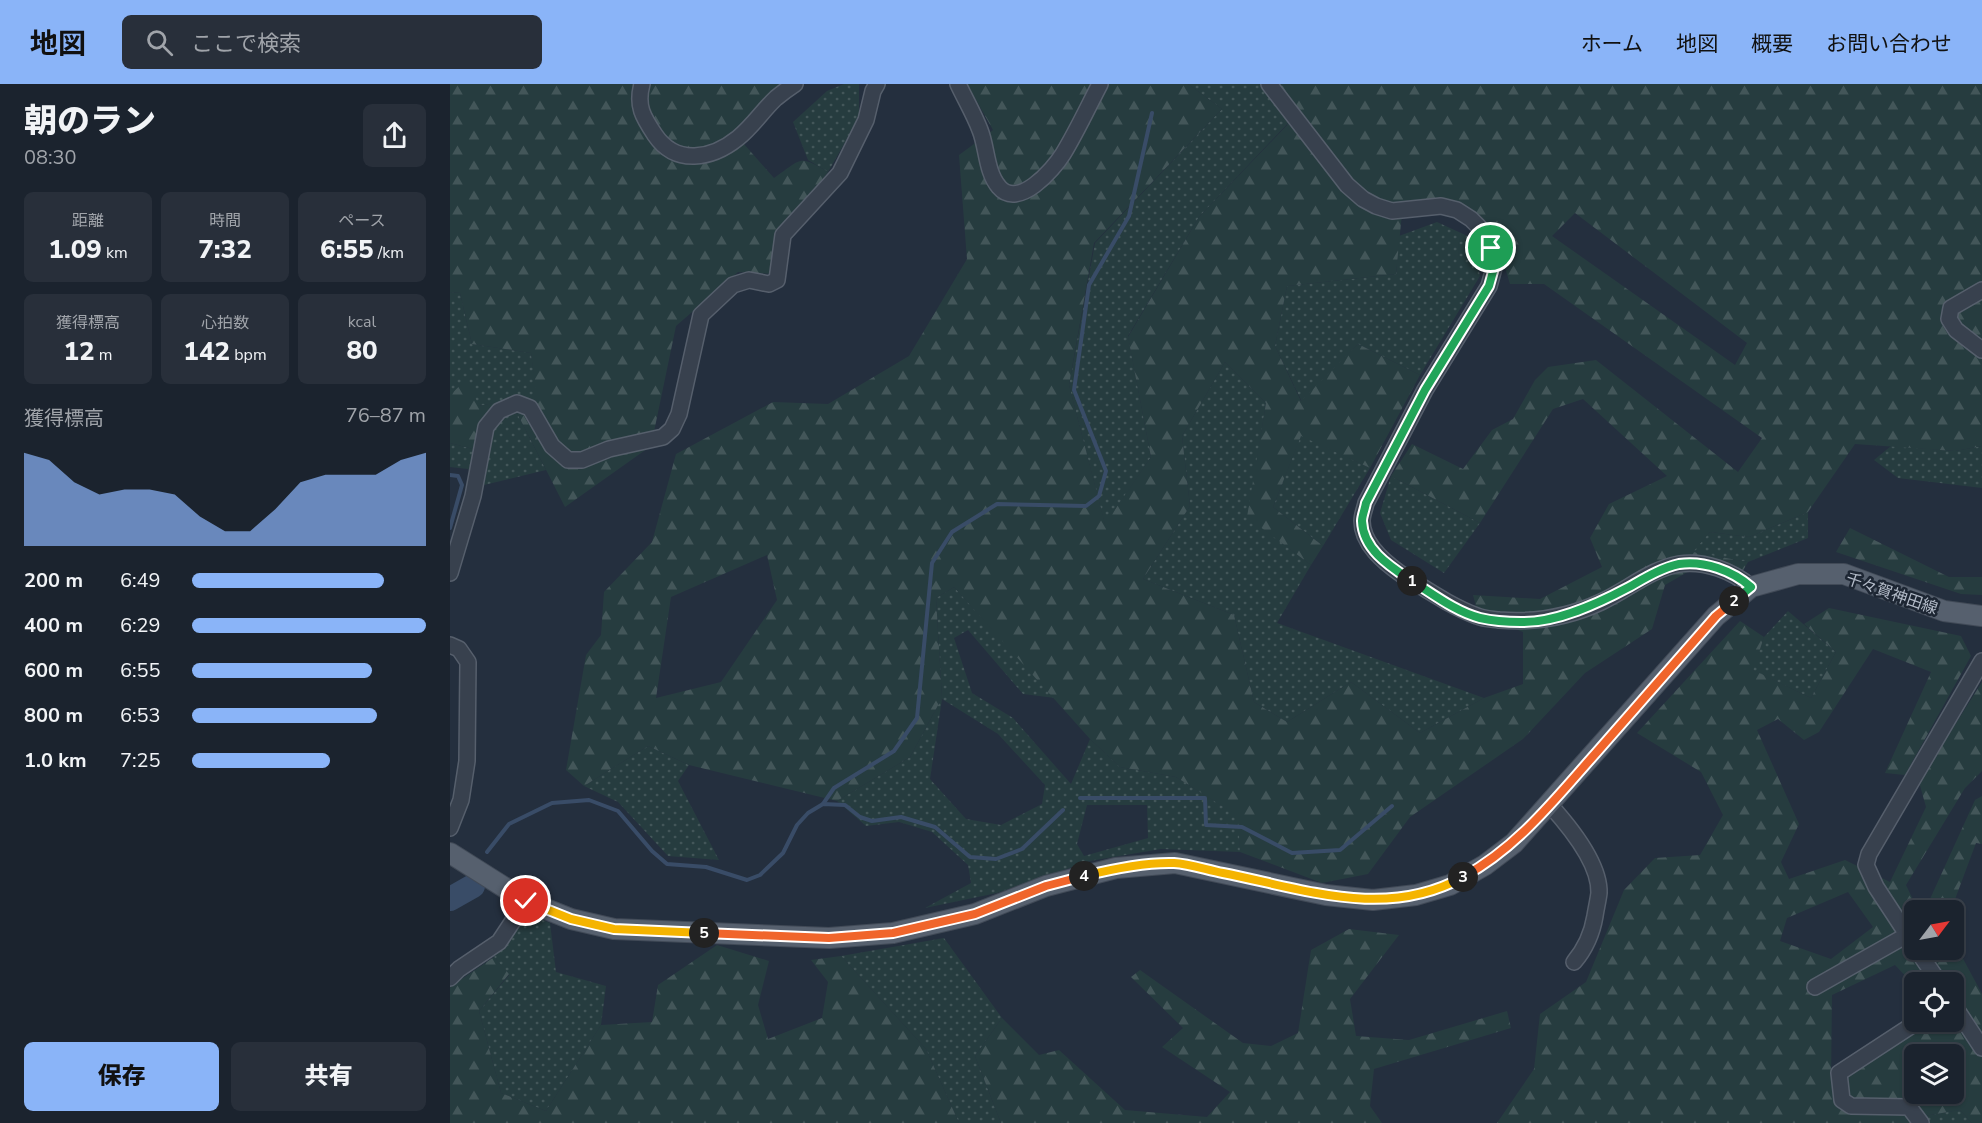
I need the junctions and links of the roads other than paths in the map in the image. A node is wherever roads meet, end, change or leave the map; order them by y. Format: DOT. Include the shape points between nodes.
graph roads {
  1 [pos="642,84"];
  2 [pos="795,84"];
  3 [pos="877,84"];
  4 [pos="958,84"];
  5 [pos="1100,84"];
  6 [pos="1269,84"];
  7 [pos="1982,290"];
  8 [pos="1982,350"];
  9 [pos="450,573"];
  10 [pos="1751,587"];
  11 [pos="1982,616"];
  12 [pos="450,645"];
  13 [pos="1982,661"];
  14 [pos="1550,805"];
  15 [pos="450,828"];
  16 [pos="450,853"];
  17 [pos="526,901"];
  18 [pos="1904,929"];
  19 [pos="1904,943"];
  20 [pos="1574,962"];
  21 [pos="450,978"];
  22 [pos="1815,987"];
  23 [pos="1964,1021"];
  24 [pos="1904,1030"];
  25 [pos="1982,1048"];
  26 [pos="1921,1123"];
  1 -- 2 [label="street" via="642,116 657,139 674,153 696,157 723,149 740,137 777,97"];
  3 -- 9 [label="street" via="866,120 840,173 783,235 777,280 770,284 749,280 734,285 701,315 679,414 672,429 663,437 609,449 582,460 568,459 552,446 530,408 517,402 499,411 486,428 473,496"];
  4 -- 5 [label="street" via="980,130 999,188 1010,193 1023,193 1034,186 1062,156"];
  6 -- 10 [label="street" via="1347,185 1363,199 1392,211 1441,206 1457,210 1483,231 1491,248 1494,268 1489,286 1425,390 1366,503 1362,520 1374,551 1395,570 1479,618 1524,622 1568,615 1680,564 1710,566 1738,576"];
  7 -- 8 [label="street" via="1952,308 1949,319 1956,330"];
  10 -- 11 [label="main road, 千々賀神田線" via="1798,574 1844,574 1944,611"];
  10 -- 14 [label="main road, 千々賀神田線" via="1716,616"];
  12 -- 15 [label="street" via="459,649 468,662 467,761"];
  13 -- 18 [label="street" via="1869,854 1866,866"];
  14 -- 17 [label="main road, 千々賀神田線" via="1514,843 1450,885 1416,895 1373,900 1326,895 1175,863 1116,868 1046,886 975,914 893,933 829,938 614,929 571,919"];
  14 -- 20 [label="street" via="1570,827 1594,868 1599,891 1584,951"];
  16 -- 17 [label="main road, 千々賀神田線"];
  17 -- 21 [label="street" via="500,942"];
  19 -- 22 [label="street"];
  23 -- 25 [label="street"];
  24 -- 26 [label="street" via="1839,1073 1842,1100 1851,1106 1909,1107"];
}
